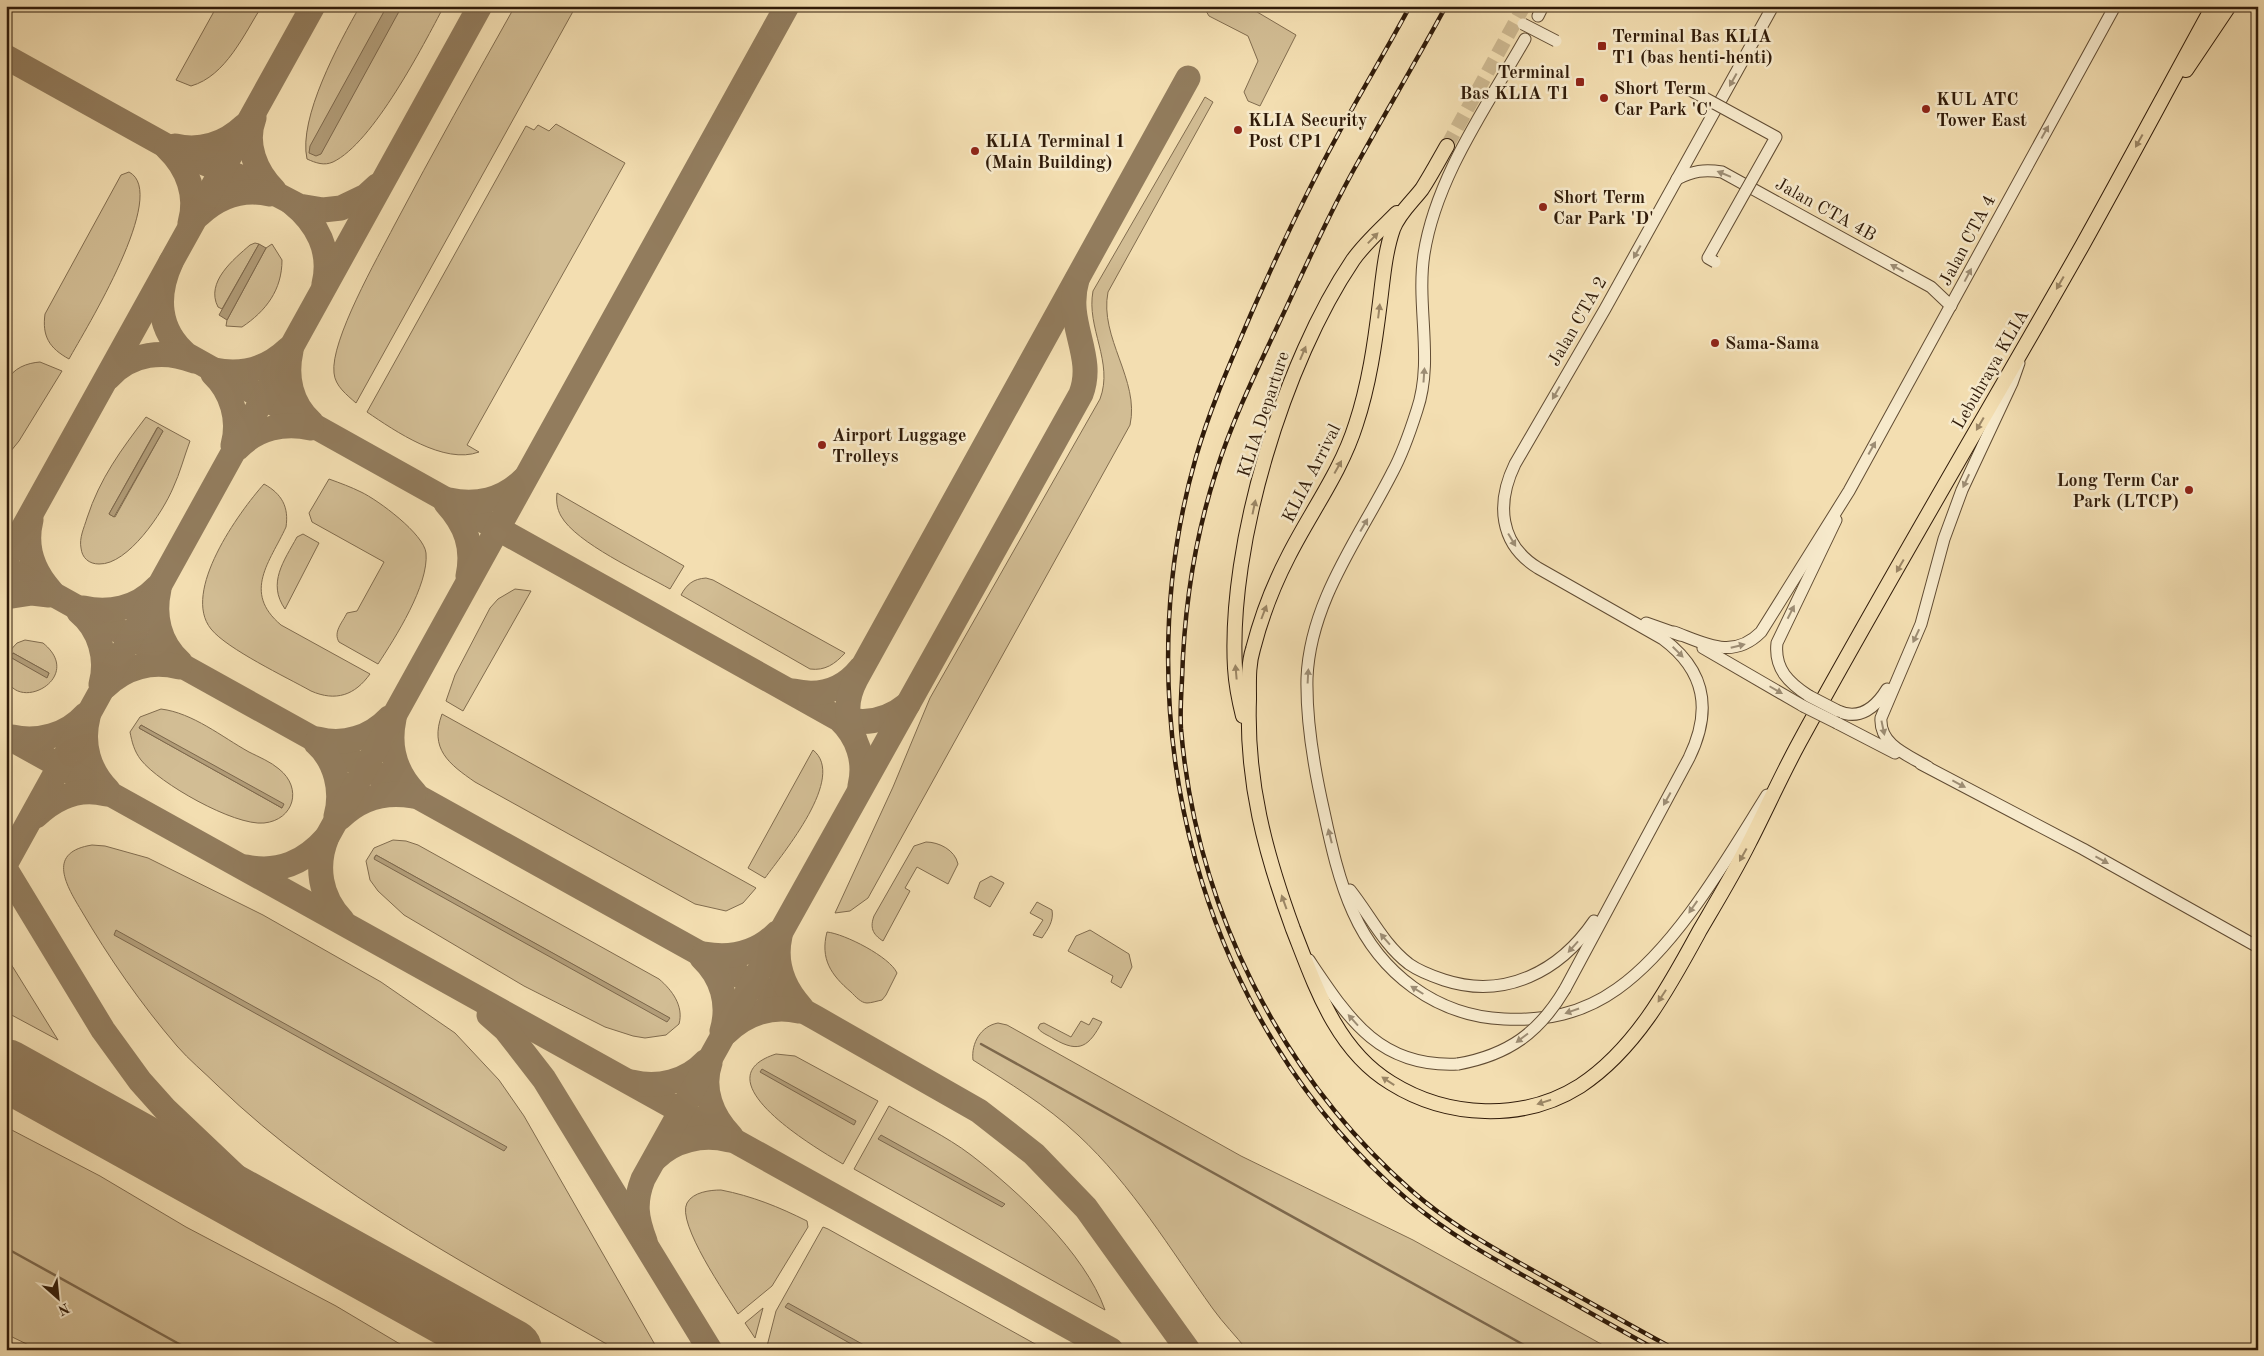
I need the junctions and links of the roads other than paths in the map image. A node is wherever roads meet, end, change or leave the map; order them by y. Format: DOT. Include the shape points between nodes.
graph roads {
  1 [pos="1773,6"];
  2 [pos="2115,6"];
  3 [pos="2213,6"];
  4 [pos="2229,6"];
  5 [pos="1523,24"];
  6 [pos="1525,39"];
  7 [pos="1556,41"];
  8 [pos="1690,90"];
  9 [pos="2153,115"];
  10 [pos="1444,144"];
  11 [pos="1677,179"];
  12 [pos="1715,262"];
  13 [pos="1951,306"];
  14 [pos="2028,341"];
  15 [pos="1849,491"];
  16 [pos="1623,616"];
  17 [pos="1674,632"];
  18 [pos="1902,666"];
  19 [pos="1806,700"];
  20 [pos="1247,737"];
  21 [pos="1796,749"];
  22 [pos="1928,767"];
  23 [pos="1622,879"];
  24 [pos="1344,883"];
  25 [pos="2258,947"];
  26 [pos="1300,948"];
  1 -- 11 [label="street, Jalan CTA 2, one-way"];
  13 -- 2 [label="street, Jalan CTA 4, one-way"];
  3 -- 9 [label="main road, Lebuhraya KLIA"];
  4 -- 9 [label="main road"];
  5 -- 7 [label="street, bridge"];
  24 -- 6 [label="street, one-way" via="1330,838 1310,728 1307,675 1314,634 1346,557 1402,454 1419,406 1424,373 1422,272 1438,200"];
  8 -- 12 [label="street, bridge" via="1776,137 1708,258"];
  9 -- 14 [label="main road, Lebuhraya KLIA, one-way"];
  20 -- 10 [label="main road, KLIA Arrival, one-way" via="1250,658 1263,614 1286,559 1343,458 1355,429 1369,374 1392,231 1430,177"];
  20 -- 10 [label="main road, KLIA Departure, one-way" via="1235,668 1235,630 1244,555 1273,434 1312,333 1354,259 1399,211"];
  13 -- 11 [label="street, Jalan CTA 4B, one-way" via="1931,287 1722,172 1692,171"];
  11 -- 16 [label="street, Jalan CTA 2, one-way" via="1515,464 1504,494 1507,531 1526,558"];
  15 -- 13 [label="street, Jalan CTA 4, one-way"];
  14 -- 18 [label="street, one-way" via="1962,490 1944,539 1921,624"];
  14 -- 21 [label="main road, Lebuhraya KLIA, one-way"];
  17 -- 15 [label="street, one-way" via="1720,648 1739,646 1755,638"];
  19 -- 15 [label="street, one-way" via="1785,677 1777,660 1777,643"];
  16 -- 17 [label="street"];
  16 -- 23 [label="street, one-way" via="1663,638 1681,654 1698,682 1703,708 1696,745"];
  17 -- 19 [label="street, one-way"];
  18 -- 19 [label="street, bridge" via="1884,695 1870,709 1852,715"];
  18 -- 22 [label="street, one-way" via="1881,718 1882,732 1890,744"];
  19 -- 22 [label="street, bridge" via="1837,723"];
  26 -- 20 [label="main road, Lebuhraya KLIA, one-way" via="1270,865 1250,774"];
  21 -- 24 [label="street, one-way" via="1706,887 1658,952 1617,989 1598,1001 1562,1015 1530,1020 1478,1016 1447,1006 1415,990 1392,971 1371,944 1352,911"];
  21 -- 26 [label="main road, Lebuhraya KLIA, one-way" via="1748,845 1673,980 1651,1013 1612,1060 1577,1088 1544,1103 1510,1110 1470,1110 1421,1098 1388,1082 1355,1052 1330,1017"];
  22 -- 25 [label="street, one-way" via="2084,849"];
  23 -- 24 [label="street, one-way" via="1589,928 1548,969 1519,982 1484,986 1455,984 1411,965 1374,927"];
  23 -- 26 [label="street, one-way, bridge" via="1565,989 1546,1017 1520,1040 1487,1057 1458,1064 1414,1061 1378,1044 1350,1018"];
}
